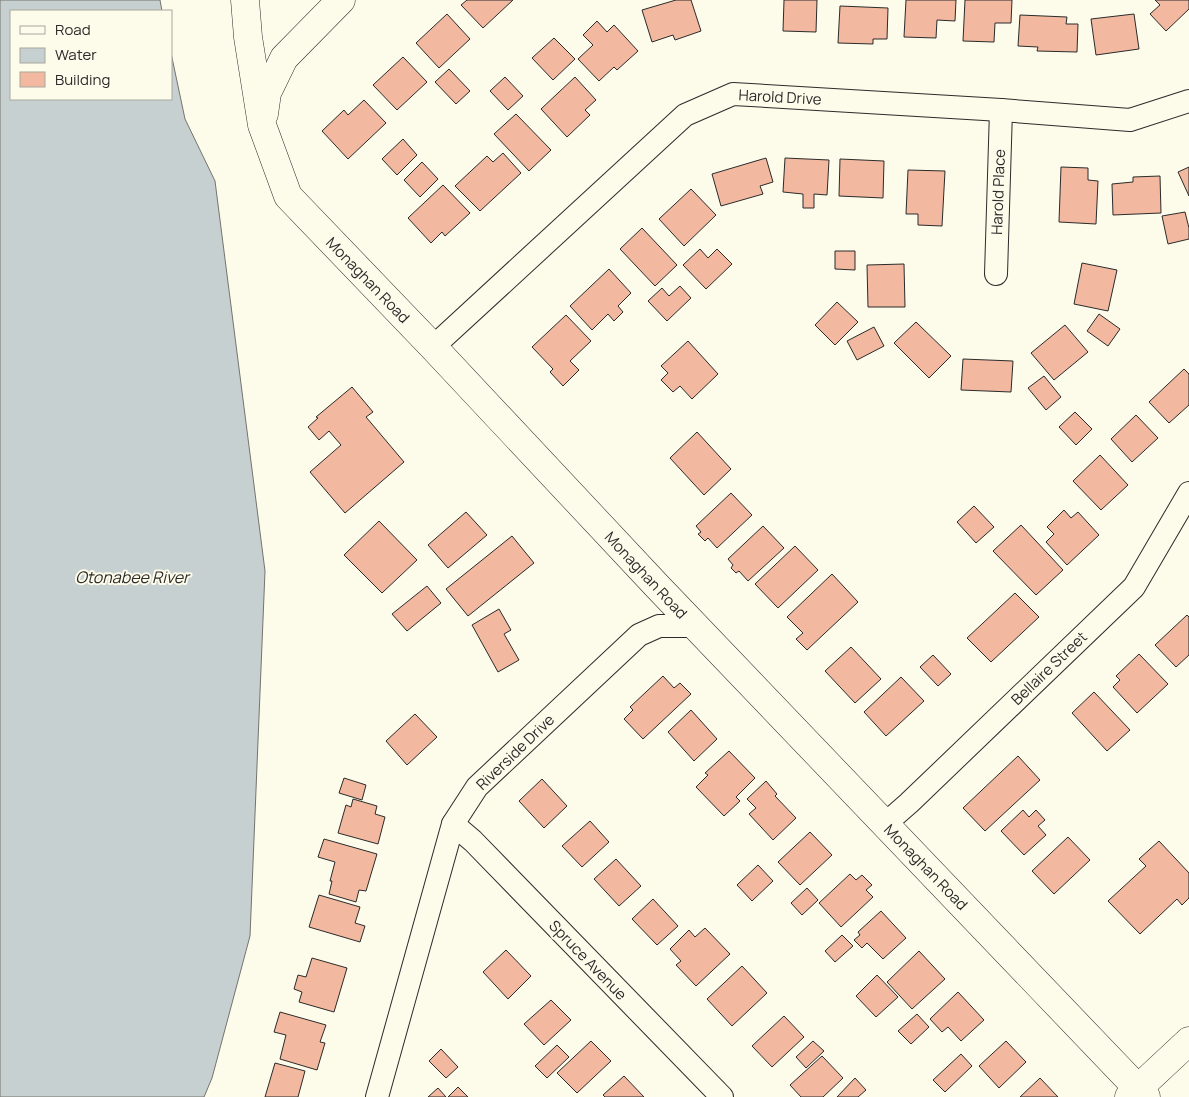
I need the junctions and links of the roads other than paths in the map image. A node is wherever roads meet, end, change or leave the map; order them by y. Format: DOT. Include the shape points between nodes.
graph roads {
  1 [pos="245,0"];
  2 [pos="341,0"];
  3 [pos="1189,101"];
  4 [pos="1001,110"];
  5 [pos="262,125"];
  6 [pos="996,274"];
  7 [pos="433,347"];
  8 [pos="1189,493"];
  9 [pos="695,626"];
  10 [pos="453,824"];
  11 [pos="885,824"];
  12 [pos="1189,1041"];
  13 [pos="1138,1094"];
  14 [pos="377,1097"];
  15 [pos="722,1097"];
  1 -- 5 [label="street, Monaghan Road"];
  2 -- 5 [label="street" via="284,58 267,93"];
  3 -- 4 [label="street, Harold Drive" via="1130,120"];
  4 -- 6 [label="street, Harold Place"];
  4 -- 7 [label="street, Harold Drive" via="733,94 685,115"];
  5 -- 7 [label="street, Monaghan Road" via="288,196"];
  7 -- 9 [label="street, Monaghan Road"];
  8 -- 11 [label="street, Bellaire Street" via="1134,587"];
  9 -- 10 [label="street, Riverside Drive" via="659,626 639,634 477,787"];
  9 -- 11 [label="street, Monaghan Road"];
  10 -- 14 [label="street, Riverside Drive"];
  10 -- 15 [label="street, Spruce Avenue"];
  11 -- 13 [label="street, Monaghan Road"];
  12 -- 13 [label="street"];
}
